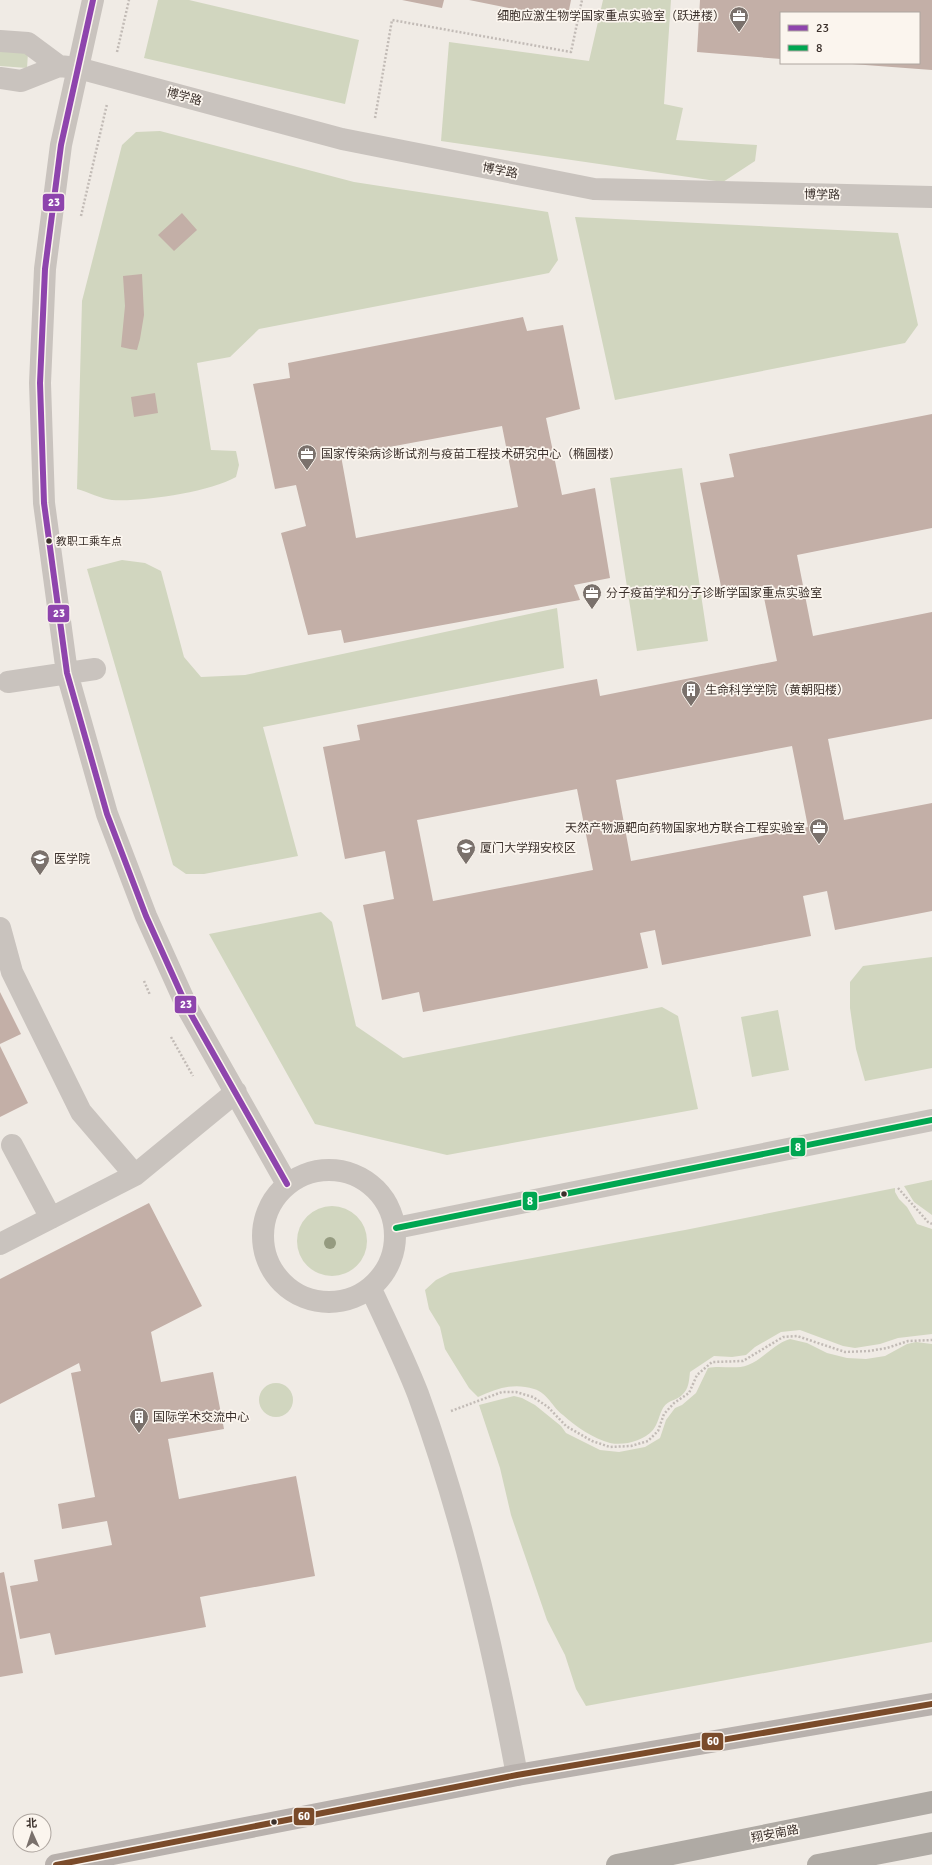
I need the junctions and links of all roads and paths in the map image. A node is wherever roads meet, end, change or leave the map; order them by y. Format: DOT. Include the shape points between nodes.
graph roads {
  1 [pos="93,0"];
  2 [pos="129,0"];
  3 [pos="582,0"];
  4 [pos="0,40"];
  5 [pos="69,67"];
  6 [pos="112,77"];
  7 [pos="0,78"];
  8 [pos="370,145"];
  9 [pos="932,197"];
  10 [pos="80,217"];
  11 [pos="95,669"];
  12 [pos="67,673"];
  13 [pos="8,682"];
  14 [pos="0,928"];
  15 [pos="236,1092"];
  16 [pos="932,1120"];
  17 [pos="12,1145"];
  18 [pos="135,1175"];
  19 [pos="287,1184"];
  20 [pos="898,1188"];
  21 [pos="51,1218"];
  22 [pos="932,1224"];
  23 [pos="396,1228"];
  24 [pos="0,1244"];
  25 [pos="371,1289"];
  26 [pos="932,1340"];
  27 [pos="426,1421"];
  28 [pos="932,1704"];
  29 [pos="517,1775"];
  30 [pos="932,1802"];
  31 [pos="932,1843"];
  32 [pos="56,1865"];
  33 [pos="617,1865"];
  34 [pos="818,1865"];
  1 -- 5 [label="street"];
  2 -- 6 [label="path"];
  3 -- 8 [label="path" via="571,52 392,20"];
  4 -- 5 [label="street" via="28,43"];
  5 -- 6 [label="street, 博学路"];
  5 -- 7 [label="street" via="21,80"];
  5 -- 12 [label="street" via="62,145 45,270 40,383 44,503"];
  6 -- 8 [label="street, 博学路"];
  6 -- 10 [label="path"];
  8 -- 9 [label="street, 博学路" via="594,189"];
  11 -- 12 [label="street"];
  12 -- 13 [label="street"];
  12 -- 15 [label="street" via="108,814 146,916 188,1009"];
  14 -- 18 [label="street" via="12,972 81,1112"];
  15 -- 18 [label="street"];
  15 -- 19 [label="street"];
  16 -- 23 [label="street"];
  17 -- 21 [label="street"];
  18 -- 21 [label="street"];
  19 -- 23 [label="street" via="311,1171 334,1169 348,1172 368,1181 385,1198"];
  19 -- 25 [label="street" via="271,1202 264,1221 262,1244 273,1274 289,1291 321,1303 344,1302"];
  20 -- 22 [label="path"];
  21 -- 24 [label="street"];
  23 -- 25 [label="street" via="395,1251 387,1271"];
  25 -- 27 [label="street" via="417,1394"];
  26 -- 27 [label="path" via="908,1341 887,1348 846,1352 797,1336 783,1337 743,1361 712,1362 697,1375 689,1393 664,1414 658,1431 648,1441 631,1446 610,1447 592,1441 566,1426 533,1397 516,1392 502,1392"];
  27 -- 29 [label="street" via="461,1528 487,1631"];
  28 -- 29 [label="main road"];
  29 -- 32 [label="main road"];
  30 -- 33 [label="highway, 翔安南路"];
  31 -- 34 [label="highway"];
}
